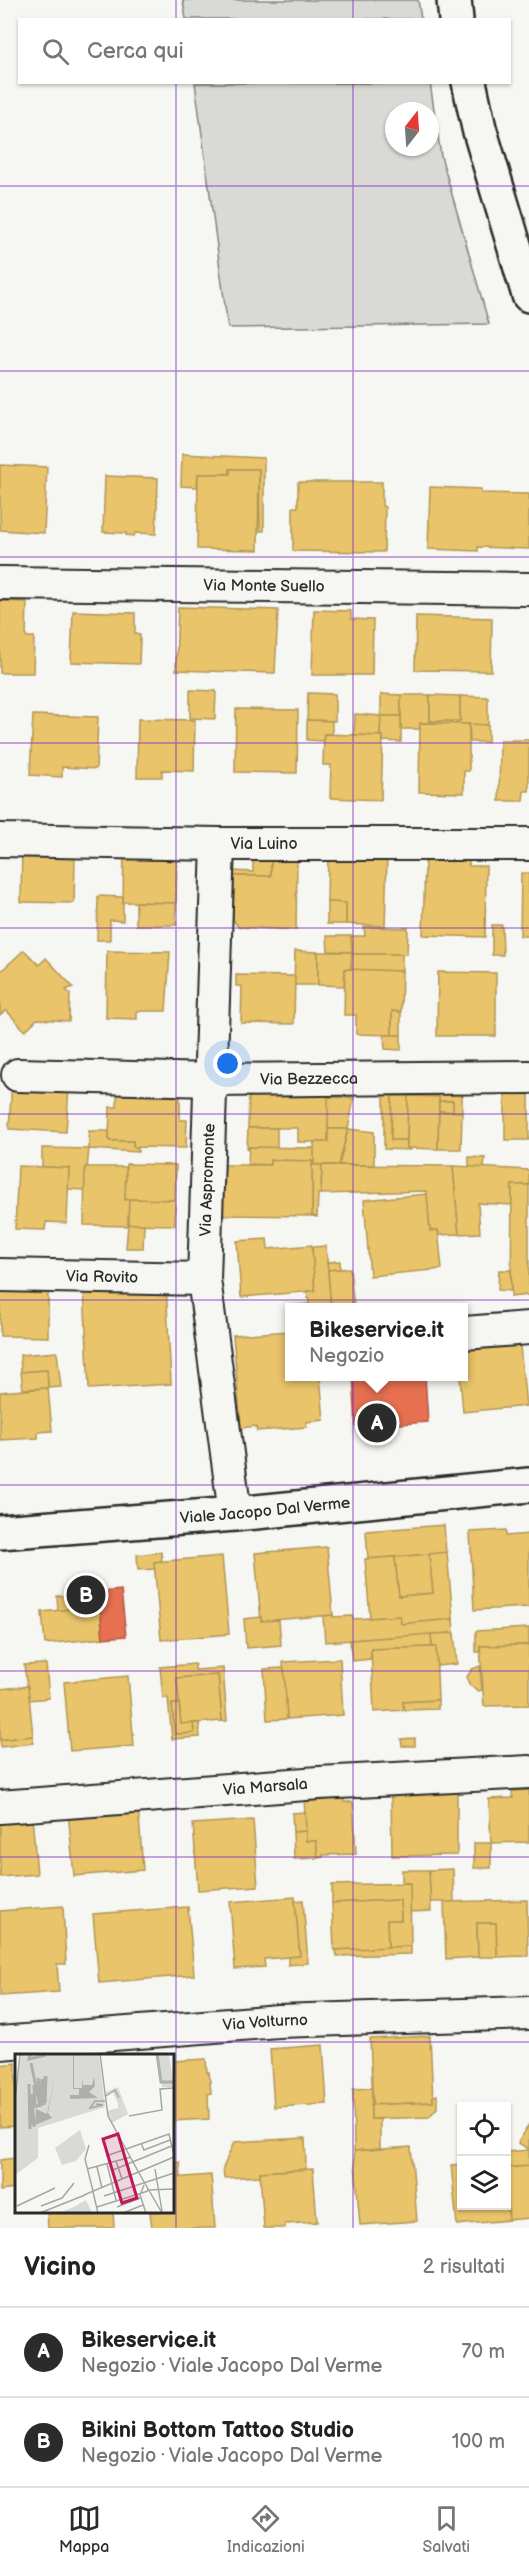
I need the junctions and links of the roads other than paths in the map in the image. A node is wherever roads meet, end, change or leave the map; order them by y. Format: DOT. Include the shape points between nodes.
graph roads {
  1 [pos="454,0"];
  2 [pos="456,18"];
  3 [pos="469,84"];
  4 [pos="529,295"];
  5 [pos="0,582"];
  6 [pos="529,589"];
  7 [pos="0,840"];
  8 [pos="218,844"];
  9 [pos="529,844"];
  10 [pos="18,1075"];
  11 [pos="529,1077"];
  12 [pos="212,1080"];
  13 [pos="0,1275"];
  14 [pos="204,1279"];
  15 [pos="529,1328"];
  16 [pos="468,1333"];
  17 [pos="529,1485"];
  18 [pos="235,1514"];
  19 [pos="0,1532"];
  20 [pos="529,1772"];
  21 [pos="0,1808"];
  22 [pos="529,2013"];
  23 [pos="0,2043"];
  1 -- 2 [label="main road"];
  3 -- 4 [label="main road"];
  5 -- 6 [label="street, Via Monte Suello"];
  7 -- 8 [label="street, Via Luino"];
  8 -- 9 [label="street, Via Luino"];
  8 -- 12 [label="street, Via Aspromonte"];
  10 -- 12 [label="street, Via Bezzecca"];
  11 -- 12 [label="street, Via Bezzecca"];
  12 -- 14 [label="street, Via Aspromonte"];
  13 -- 14 [label="street, Via Rovito"];
  14 -- 18 [label="street, Via Aspromonte"];
  15 -- 16 [label="street"];
  17 -- 18 [label="main road, Viale Jacopo Dal Verme"];
  18 -- 19 [label="main road, Viale Jacopo Dal Verme"];
  20 -- 21 [label="street, Via Marsala"];
  22 -- 23 [label="street, Via Volturno" via="278,2020"];
}
